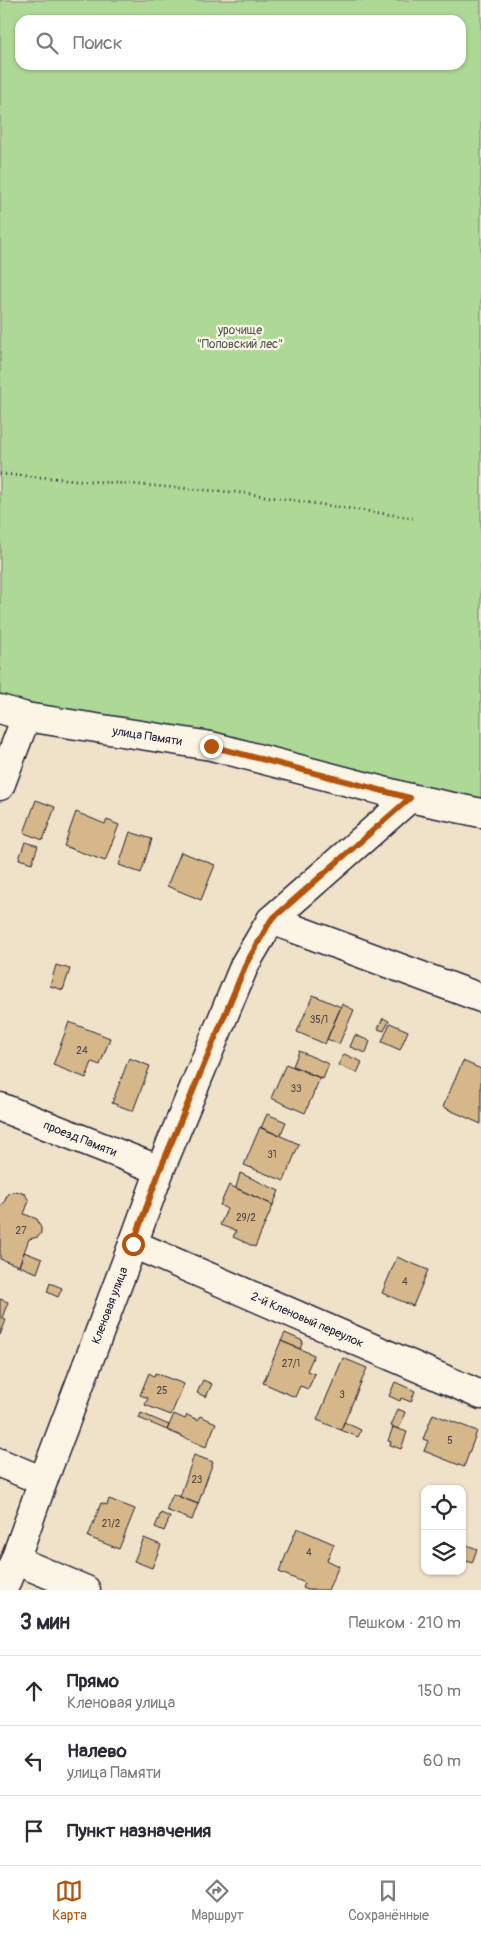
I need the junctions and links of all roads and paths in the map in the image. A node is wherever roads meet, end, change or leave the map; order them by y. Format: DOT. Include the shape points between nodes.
graph roads {
  1 [pos="0,474"];
  2 [pos="413,518"];
  3 [pos="0,709"];
  4 [pos="26,717"];
  5 [pos="0,786"];
  6 [pos="410,798"];
  7 [pos="481,813"];
  8 [pos="271,920"];
  9 [pos="481,998"];
  10 [pos="0,1106"];
  11 [pos="160,1170"];
  12 [pos="133,1244"];
  13 [pos="481,1395"];
  14 [pos="0,1463"];
  15 [pos="43,1481"];
  16 [pos="16,1560"];
  17 [pos="3,1590"];
  18 [pos="86,1590"];
  1 -- 2 [label="path" via="244,493"];
  3 -- 4 [label="street, улица Памяти"];
  4 -- 5 [label="street"];
  4 -- 6 [label="street, улица Памяти" via="211,746"];
  6 -- 7 [label="street, улица Памяти"];
  6 -- 8 [label="street, Кленовая улица"];
  8 -- 9 [label="street"];
  8 -- 11 [label="street, Кленовая улица" via="246,964"];
  10 -- 11 [label="street, проезд Памяти"];
  11 -- 12 [label="street, Кленовая улица"];
  12 -- 13 [label="street, 2-й Кленовый переулок"];
  12 -- 15 [label="street, Кленовая улица"];
  14 -- 15 [label="street"];
  15 -- 16 [label="street, Кленовая улица"];
  16 -- 17 [label="street, Кленовая улица"];
  16 -- 18 [label="street"];
}
